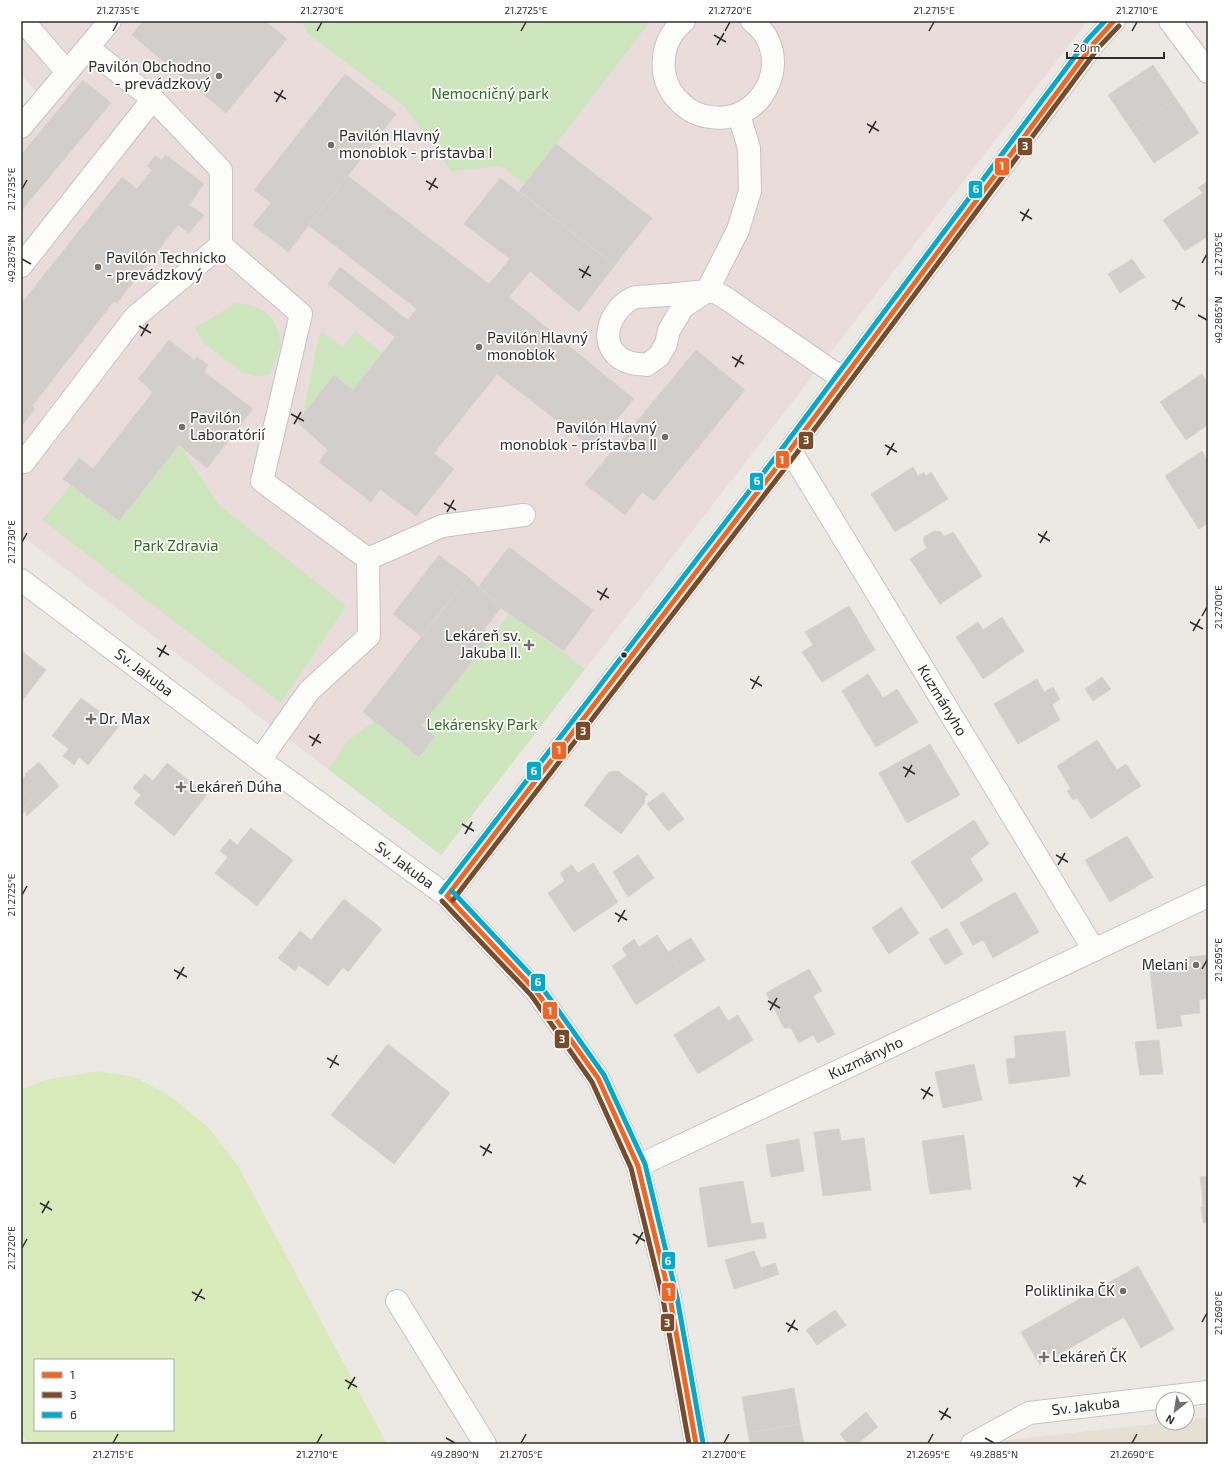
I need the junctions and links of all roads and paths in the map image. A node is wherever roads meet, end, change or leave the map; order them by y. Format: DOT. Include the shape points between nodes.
graph roads {
  1 [pos="23,21"];
  2 [pos="110,21"];
  3 [pos="752,21"];
  4 [pos="1114,21"];
  5 [pos="1170,21"];
  6 [pos="678,23"];
  7 [pos="88,48"];
  8 [pos="67,72"];
  9 [pos="1208,72"];
  10 [pos="153,99"];
  11 [pos="738,115"];
  12 [pos="21,127"];
  13 [pos="221,245"];
  14 [pos="21,266"];
  15 [pos="843,379"];
  16 [pos="790,450"];
  17 [pos="24,462"];
  18 [pos="524,515"];
  19 [pos="368,559"];
  20 [pos="21,580"];
  21 [pos="260,760"];
  22 [pos="447,896"];
  23 [pos="1208,896"];
  24 [pos="1094,950"];
  25 [pos="638,1166"];
  26 [pos="397,1300"];
  27 [pos="1208,1392"];
  28 [pos="485,1444"];
  29 [pos="696,1444"];
  30 [pos="972,1444"];
  1 -- 8 [label="street"];
  2 -- 7 [label="street"];
  3 -- 11 [label="street" via="768,41 773,58 772,76 765,92 754,106"];
  4 -- 15 [label="street" via="1094,43"];
  5 -- 9 [label="street"];
  6 -- 11 [label="street" via="663,59 665,78 673,95 686,108 702,116 720,119"];
  7 -- 8 [label="street"];
  7 -- 10 [label="street"];
  8 -- 12 [label="street"];
  10 -- 13 [label="street" via="221,170"];
  10 -- 14 [label="street"];
  11 -- 15 [label="street" via="749,148 750,191 738,230 707,292 717,293 728,299"];
  13 -- 17 [label="street" via="135,317"];
  13 -- 19 [label="street" via="301,314 262,481"];
  15 -- 16 [label="street"];
  16 -- 22 [label="street"];
  16 -- 24 [label="street, Kuzmányho"];
  18 -- 19 [label="street" via="442,526"];
  19 -- 21 [label="street" via="369,636 309,691"];
  20 -- 21 [label="street, Sv. Jakuba"];
  21 -- 22 [label="street, Sv. Jakuba"];
  22 -- 25 [label="street, Sv. Jakuba" via="536,991 598,1078"];
  23 -- 24 [label="street, Kuzmányho"];
  24 -- 25 [label="street, Kuzmányho"];
  25 -- 29 [label="street, Sv. Jakuba" via="670,1298"];
  26 -- 28 [label="street"];
  27 -- 30 [label="street, Sv. Jakuba" via="1029,1413"];
}
